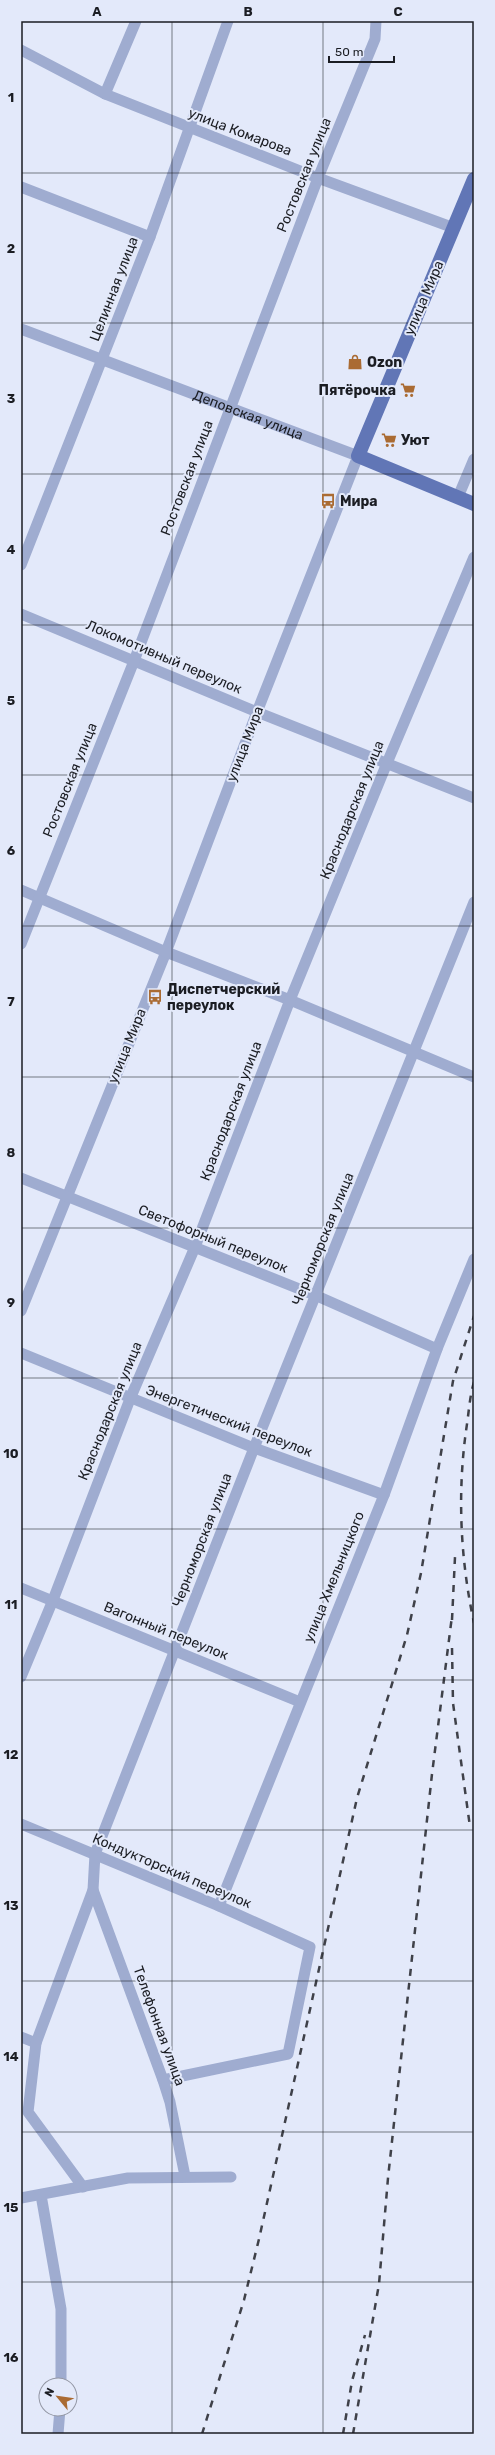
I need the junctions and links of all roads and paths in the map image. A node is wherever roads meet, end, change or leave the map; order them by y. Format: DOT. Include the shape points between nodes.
graph roads {
  1 [pos="136,21"];
  2 [pos="228,21"];
  3 [pos="376,21"];
  4 [pos="21,50"];
  5 [pos="105,94"];
  6 [pos="190,129"];
  7 [pos="318,178"];
  8 [pos="474,179"];
  9 [pos="21,187"];
  10 [pos="454,228"];
  11 [pos="150,237"];
  12 [pos="21,329"];
  13 [pos="102,361"];
  14 [pos="230,407"];
  15 [pos="358,456"];
  16 [pos="474,459"];
  17 [pos="458,497"];
  18 [pos="474,504"];
  19 [pos="474,557"];
  20 [pos="22,558"];
  21 [pos="21,614"];
  22 [pos="134,661"];
  23 [pos="257,712"];
  24 [pos="386,763"];
  25 [pos="474,798"];
  26 [pos="21,890"];
  27 [pos="40,898"];
  28 [pos="474,902"];
  29 [pos="21,944"];
  30 [pos="166,952"];
  31 [pos="290,1000"];
  32 [pos="414,1051"];
  33 [pos="474,1077"];
  34 [pos="21,1178"];
  35 [pos="66,1197"];
  36 [pos="195,1247"];
  37 [pos="474,1259"];
  38 [pos="317,1296"];
  39 [pos="21,1311"];
  40 [pos="437,1349"];
  41 [pos="21,1353"];
  42 [pos="130,1399"];
  43 [pos="254,1448"];
  44 [pos="384,1495"];
  45 [pos="21,1588"];
  46 [pos="53,1600"];
  47 [pos="175,1650"];
  48 [pos="21,1677"];
  49 [pos="300,1702"];
  50 [pos="21,1824"];
  51 [pos="96,1854"];
  52 [pos="93,1890"];
  53 [pos="219,1906"];
  54 [pos="21,2037"];
  55 [pos="36,2043"];
  56 [pos="163,2080"];
  57 [pos="185,2176"];
  58 [pos="231,2177"];
  59 [pos="83,2187"];
  60 [pos="41,2194"];
  61 [pos="21,2198"];
  62 [pos="61,2377"];
  63 [pos="59,2417"];
  64 [pos="58,2434"];
  1 -- 5 [label="street"];
  2 -- 6 [label="street, Целинная улица"];
  3 -- 7 [label="street, Ростовская улица" via="375,39"];
  4 -- 5 [label="street, улица Комарова"];
  5 -- 6 [label="street, улица Комарова"];
  6 -- 7 [label="street, улица Комарова"];
  6 -- 11 [label="street, Целинная улица"];
  7 -- 10 [label="street, улица Комарова"];
  7 -- 14 [label="street, Ростовская улица"];
  8 -- 10 [label="main road, улица Мира"];
  9 -- 11 [label="street"];
  10 -- 15 [label="main road, улица Мира"];
  11 -- 13 [label="street, Целинная улица"];
  12 -- 13 [label="street, Деповская улица"];
  13 -- 14 [label="street, Деповская улица"];
  13 -- 20 [label="street, Целинная улица"];
  14 -- 15 [label="street, Деповская улица"];
  14 -- 22 [label="street, Ростовская улица"];
  15 -- 17 [label="main road, Деповская улица"];
  15 -- 23 [label="street, улица Мира"];
  16 -- 17 [label="street"];
  17 -- 18 [label="main road, Деповская улица"];
  19 -- 24 [label="street, Краснодарская улица"];
  21 -- 22 [label="street, Локомотивный переулок"];
  22 -- 23 [label="street, Локомотивный переулок"];
  22 -- 27 [label="street, Ростовская улица"];
  23 -- 24 [label="street, Локомотивный переулок"];
  23 -- 30 [label="street, улица Мира"];
  24 -- 25 [label="street, Локомотивный переулок"];
  24 -- 31 [label="street, Краснодарская улица"];
  26 -- 27 [label="street"];
  27 -- 29 [label="street, Ростовская улица"];
  27 -- 30 [label="street"];
  28 -- 32 [label="street, Черноморская улица"];
  30 -- 31 [label="street"];
  30 -- 35 [label="street, улица Мира"];
  31 -- 32 [label="street"];
  31 -- 36 [label="street, Краснодарская улица"];
  32 -- 33 [label="street"];
  32 -- 38 [label="street, Черноморская улица"];
  34 -- 35 [label="street, Светофорный переулок"];
  35 -- 36 [label="street, Светофорный переулок"];
  35 -- 39 [label="street, улица Мира"];
  36 -- 38 [label="street, Светофорный переулок"];
  36 -- 42 [label="street, Краснодарская улица"];
  37 -- 40 [label="street, улица Хмельницкого"];
  38 -- 40 [label="street, Светофорный переулок"];
  38 -- 43 [label="street, Черноморская улица"];
  40 -- 44 [label="street, улица Хмельницкого"];
  41 -- 42 [label="street, Энергетический переулок"];
  42 -- 43 [label="street, Энергетический переулок"];
  42 -- 46 [label="street, Краснодарская улица"];
  43 -- 44 [label="street, Энергетический переулок"];
  43 -- 47 [label="street, Черноморская улица"];
  44 -- 49 [label="street, улица Хмельницкого"];
  45 -- 46 [label="street, Вагонный переулок"];
  46 -- 47 [label="street, Вагонный переулок"];
  46 -- 48 [label="street, Краснодарская улица"];
  47 -- 49 [label="street, Вагонный переулок"];
  47 -- 51 [label="street, Черноморская улица"];
  49 -- 53 [label="street, улица Хмельницкого"];
  50 -- 51 [label="street, Кондукторский переулок"];
  51 -- 52 [label="street, Черноморская улица"];
  51 -- 53 [label="street, Кондукторский переулок"];
  52 -- 55 [label="street, Черноморская улица"];
  52 -- 56 [label="street, Телефонная улица"];
  53 -- 56 [label="street, Кондукторский переулок" via="310,1947 288,2054"];
  54 -- 55 [label="street"];
  55 -- 59 [label="street, Черноморская улица" via="28,2112"];
  56 -- 57 [label="street, Телефонная улица"];
  57 -- 58 [label="street"];
  57 -- 59 [label="street" via="128,2178"];
  59 -- 60 [label="street"];
  60 -- 61 [label="street"];
  60 -- 62 [label="street" via="62,2310"];
  63 -- 64 [label="street"];
}
